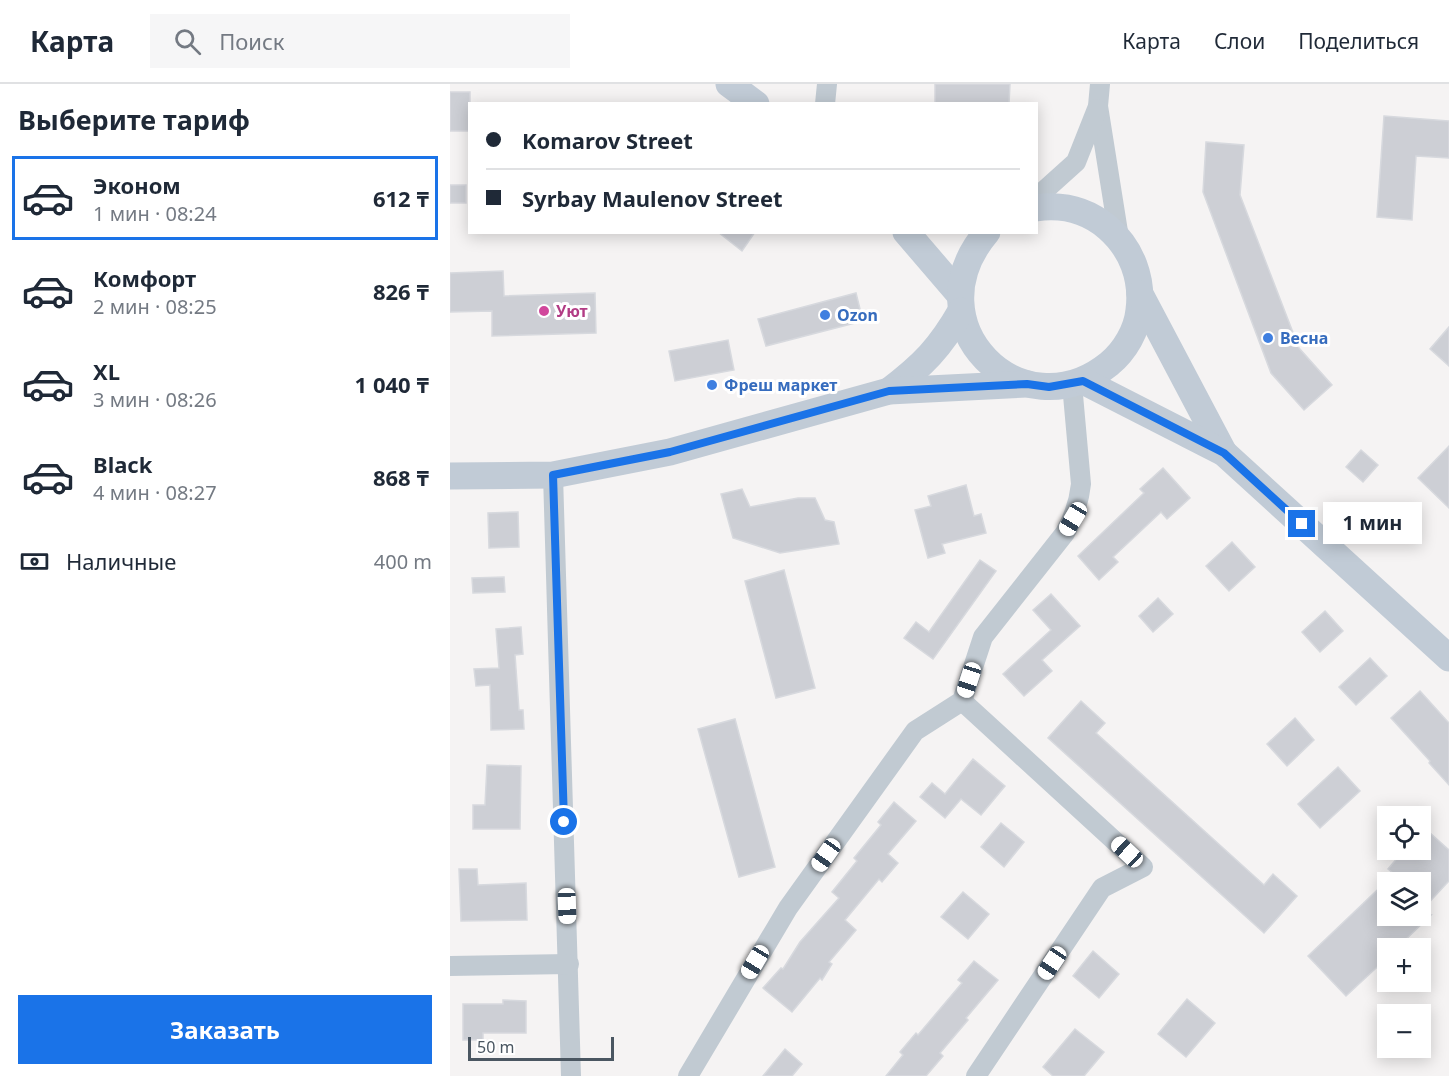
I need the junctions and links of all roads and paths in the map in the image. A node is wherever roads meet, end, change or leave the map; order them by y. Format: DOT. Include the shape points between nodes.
graph roads {
  1 [pos="729,84"];
  2 [pos="826,84"];
  3 [pos="1100,84"];
  4 [pos="753,102"];
  5 [pos="825,102"];
  6 [pos="1098,106"];
  7 [pos="1038,196"];
  8 [pos="1038,208"];
  9 [pos="908,234"];
  10 [pos="985,234"];
  11 [pos="1119,238"];
  12 [pos="1140,294"];
  13 [pos="960,303"];
  14 [pos="1077,383"];
  15 [pos="1027,384"];
  16 [pos="889,391"];
  17 [pos="1224,453"];
  18 [pos="553,475"];
  19 [pos="450,476"];
  20 [pos="1449,658"];
  21 [pos="962,701"];
  22 [pos="569,964"];
  23 [pos="450,966"];
  24 [pos="571,1076"];
  25 [pos="688,1076"];
  26 [pos="976,1076"];
  1 -- 4 [label="main road"];
  2 -- 5 [label="street"];
  3 -- 6 [label="street"];
  6 -- 7 [label="street" via="1076,162"];
  6 -- 11 [label="street"];
  8 -- 11 [label="main road" via="1076,209 1099,220"];
  9 -- 13 [label="main road"];
  10 -- 13 [label="main road" via="963,270"];
  11 -- 12 [label="main road" via="1135,264"];
  12 -- 14 [label="main road" via="1139,312 1126,346 1114,361"];
  12 -- 17 [label="main road"];
  13 -- 15 [label="main road" via="969,336 983,357 1003,374"];
  13 -- 16 [label="main road" via="934,353"];
  14 -- 15 [label="main road" via="1049,387"];
  14 -- 17 [label="main road"];
  14 -- 21 [label="street" via="1080,500 1065,533 983,637"];
  15 -- 16 [label="main road"];
  16 -- 18 [label="main road" via="670,452"];
  17 -- 20 [label="main road"];
  18 -- 19 [label="main road"];
  18 -- 22 [label="street"];
  21 -- 25 [label="street" via="915,730 788,908"];
  21 -- 26 [label="street" via="1143,867 1102,888"];
  22 -- 23 [label="street"];
  22 -- 24 [label="street"];
}
